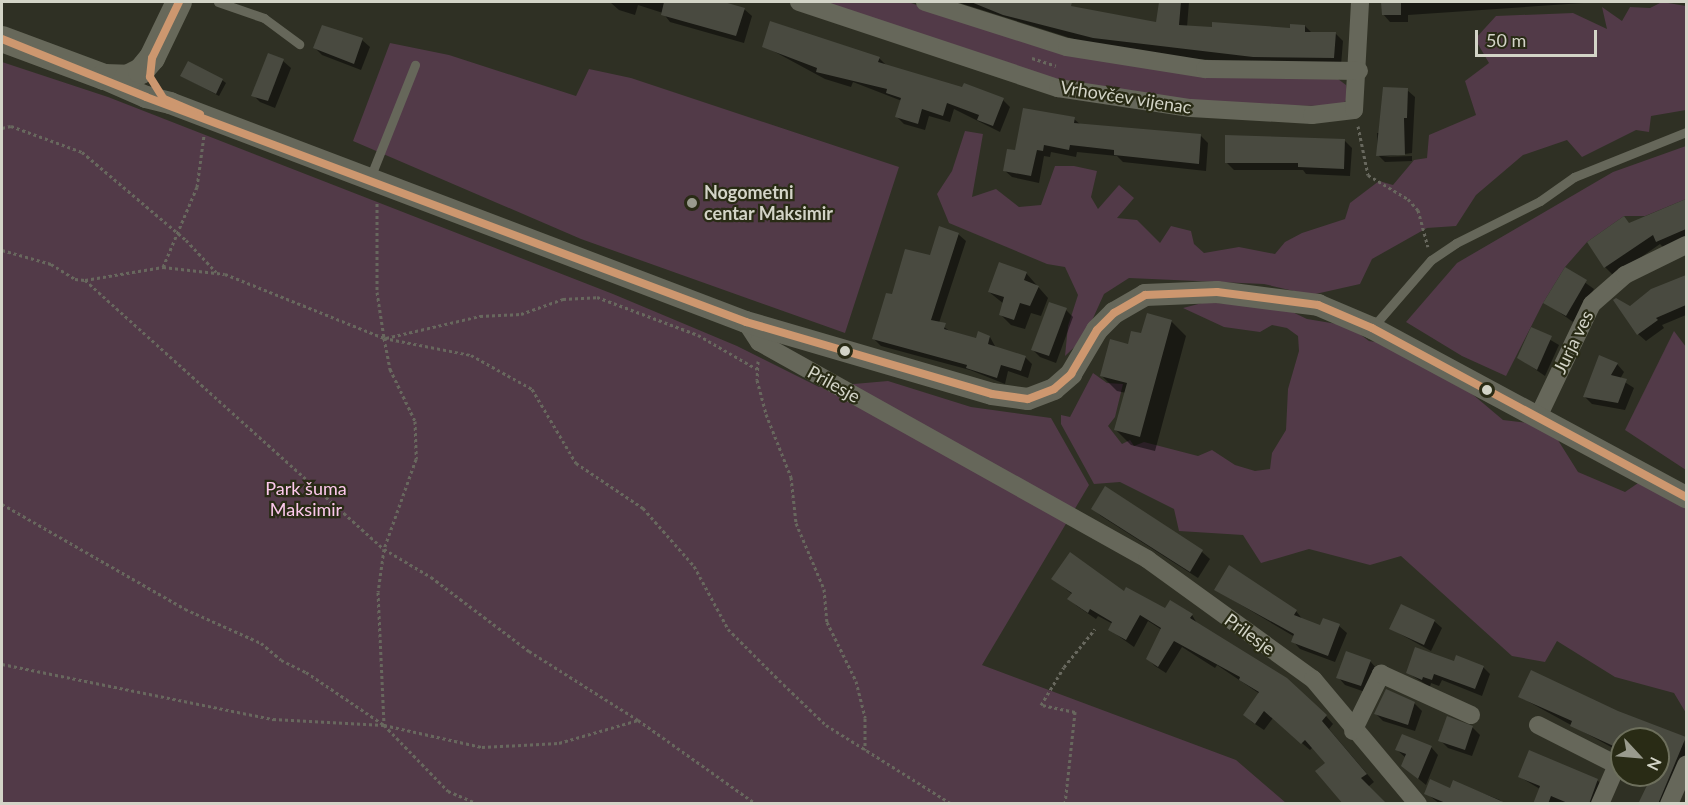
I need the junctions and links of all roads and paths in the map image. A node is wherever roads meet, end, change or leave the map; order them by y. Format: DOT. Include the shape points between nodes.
graph roads {
  1 [pos="179,2"];
  2 [pos="218,2"];
  3 [pos="799,2"];
  4 [pos="925,2"];
  5 [pos="1360,2"];
  6 [pos="2,39"];
  7 [pos="1033,39"];
  8 [pos="298,44"];
  9 [pos="1067,47"];
  10 [pos="1032,57"];
  11 [pos="152,58"];
  12 [pos="415,65"];
  13 [pos="1056,66"];
  14 [pos="1359,71"];
  15 [pos="96,74"];
  16 [pos="1027,78"];
  17 [pos="1057,87"];
  18 [pos="170,103"];
  19 [pos="2,128"];
  20 [pos="207,128"];
  21 [pos="1686,132"];
  22 [pos="1361,138"];
  23 [pos="375,186"];
  24 [pos="178,234"];
  25 [pos="1686,245"];
  26 [pos="2,249"];
  27 [pos="1431,260"];
  28 [pos="164,267"];
  29 [pos="218,273"];
  30 [pos="85,280"];
  31 [pos="746,322"];
  32 [pos="1372,328"];
  33 [pos="384,338"];
  34 [pos="758,351"];
  35 [pos="758,369"];
  36 [pos="1538,417"];
  37 [pos="1686,497"];
  38 [pos="2,504"];
  39 [pos="384,549"];
  40 [pos="1095,629"];
  41 [pos="2,664"];
  42 [pos="1471,715"];
  43 [pos="638,720"];
  44 [pos="384,725"];
  45 [pos="1538,725"];
  46 [pos="1353,731"];
  47 [pos="865,750"];
  48 [pos="1686,765"];
  49 [pos="479,804"];
  50 [pos="756,804"];
  51 [pos="952,804"];
  52 [pos="1065,804"];
  53 [pos="1418,804"];
  54 [pos="1600,804"];
  55 [pos="1669,804"];
  1 -- 11 [label="main road"];
  2 -- 8 [label="lane" via="264,18"];
  3 -- 16 [label="street, Vrhovčev vijenac"];
  4 -- 7 [label="street"];
  5 -- 14 [label="street, Vrhovčev vijenac"];
  6 -- 15 [label="main road"];
  7 -- 9 [label="street"];
  7 -- 10 [label="path"];
  9 -- 13 [label="path"];
  9 -- 14 [label="street" via="1205,69"];
  10 -- 13 [label="path"];
  10 -- 16 [label="path"];
  11 -- 15 [label="main road" via="141,71 127,78"];
  11 -- 18 [label="street" via="152,83"];
  12 -- 23 [label="lane"];
  13 -- 17 [label="path"];
  14 -- 17 [label="street, Vrhovčev vijenac" via="1354,110 1312,116 1191,108"];
  15 -- 18 [label="street" via="146,98"];
  16 -- 17 [label="street, Vrhovčev vijenac"];
  18 -- 23 [label="street"];
  19 -- 24 [label="path" via="11,126 82,152"];
  20 -- 24 [label="path" via="201,143 198,187"];
  21 -- 27 [label="lane" via="1574,177 1540,201"];
  22 -- 27 [label="path" via="1368,175 1408,199 1418,210"];
  23 -- 31 [label="street"];
  23 -- 33 [label="path" via="377,292"];
  24 -- 28 [label="path"];
  24 -- 29 [label="path"];
  25 -- 36 [label="street, Jurja ves" via="1625,275 1592,304"];
  26 -- 30 [label="path" via="51,264 75,279"];
  27 -- 32 [label="lane"];
  28 -- 29 [label="path"];
  28 -- 30 [label="path"];
  29 -- 33 [label="path"];
  30 -- 39 [label="path"];
  31 -- 32 [label="street" via="950,384 1028,399 1064,383 1097,330 1114,313 1145,295 1217,292 1318,305"];
  31 -- 46 [label="street, Prilesje" via="759,342 1147,559 1313,679"];
  32 -- 36 [label="street"];
  33 -- 35 [label="path" via="480,316 521,314 563,299 597,297 698,335"];
  33 -- 39 [label="path" via="390,369 415,421 416,459"];
  33 -- 47 [label="path" via="471,355 532,388 576,463 642,508 694,566 728,630 826,725"];
  34 -- 35 [label="path"];
  35 -- 47 [label="path" via="766,414 790,477 796,524 824,589 827,622 856,681 865,718"];
  36 -- 37 [label="street"];
  38 -- 44 [label="path" via="185,609 261,643"];
  39 -- 43 [label="path" via="431,577 529,651"];
  39 -- 44 [label="path" via="378,592"];
  40 -- 52 [label="path" via="1064,667 1041,705 1075,712"];
  41 -- 44 [label="path" via="273,719"];
  42 -- 46 [label="street" via="1382,674"];
  43 -- 44 [label="path" via="560,743 482,747"];
  43 -- 50 [label="path"];
  44 -- 49 [label="path" via="448,791"];
  45 -- 54 [label="street" via="1617,765"];
  46 -- 53 [label="street, Prilesje"];
  47 -- 51 [label="path"];
  48 -- 55 [label="street"];
}
